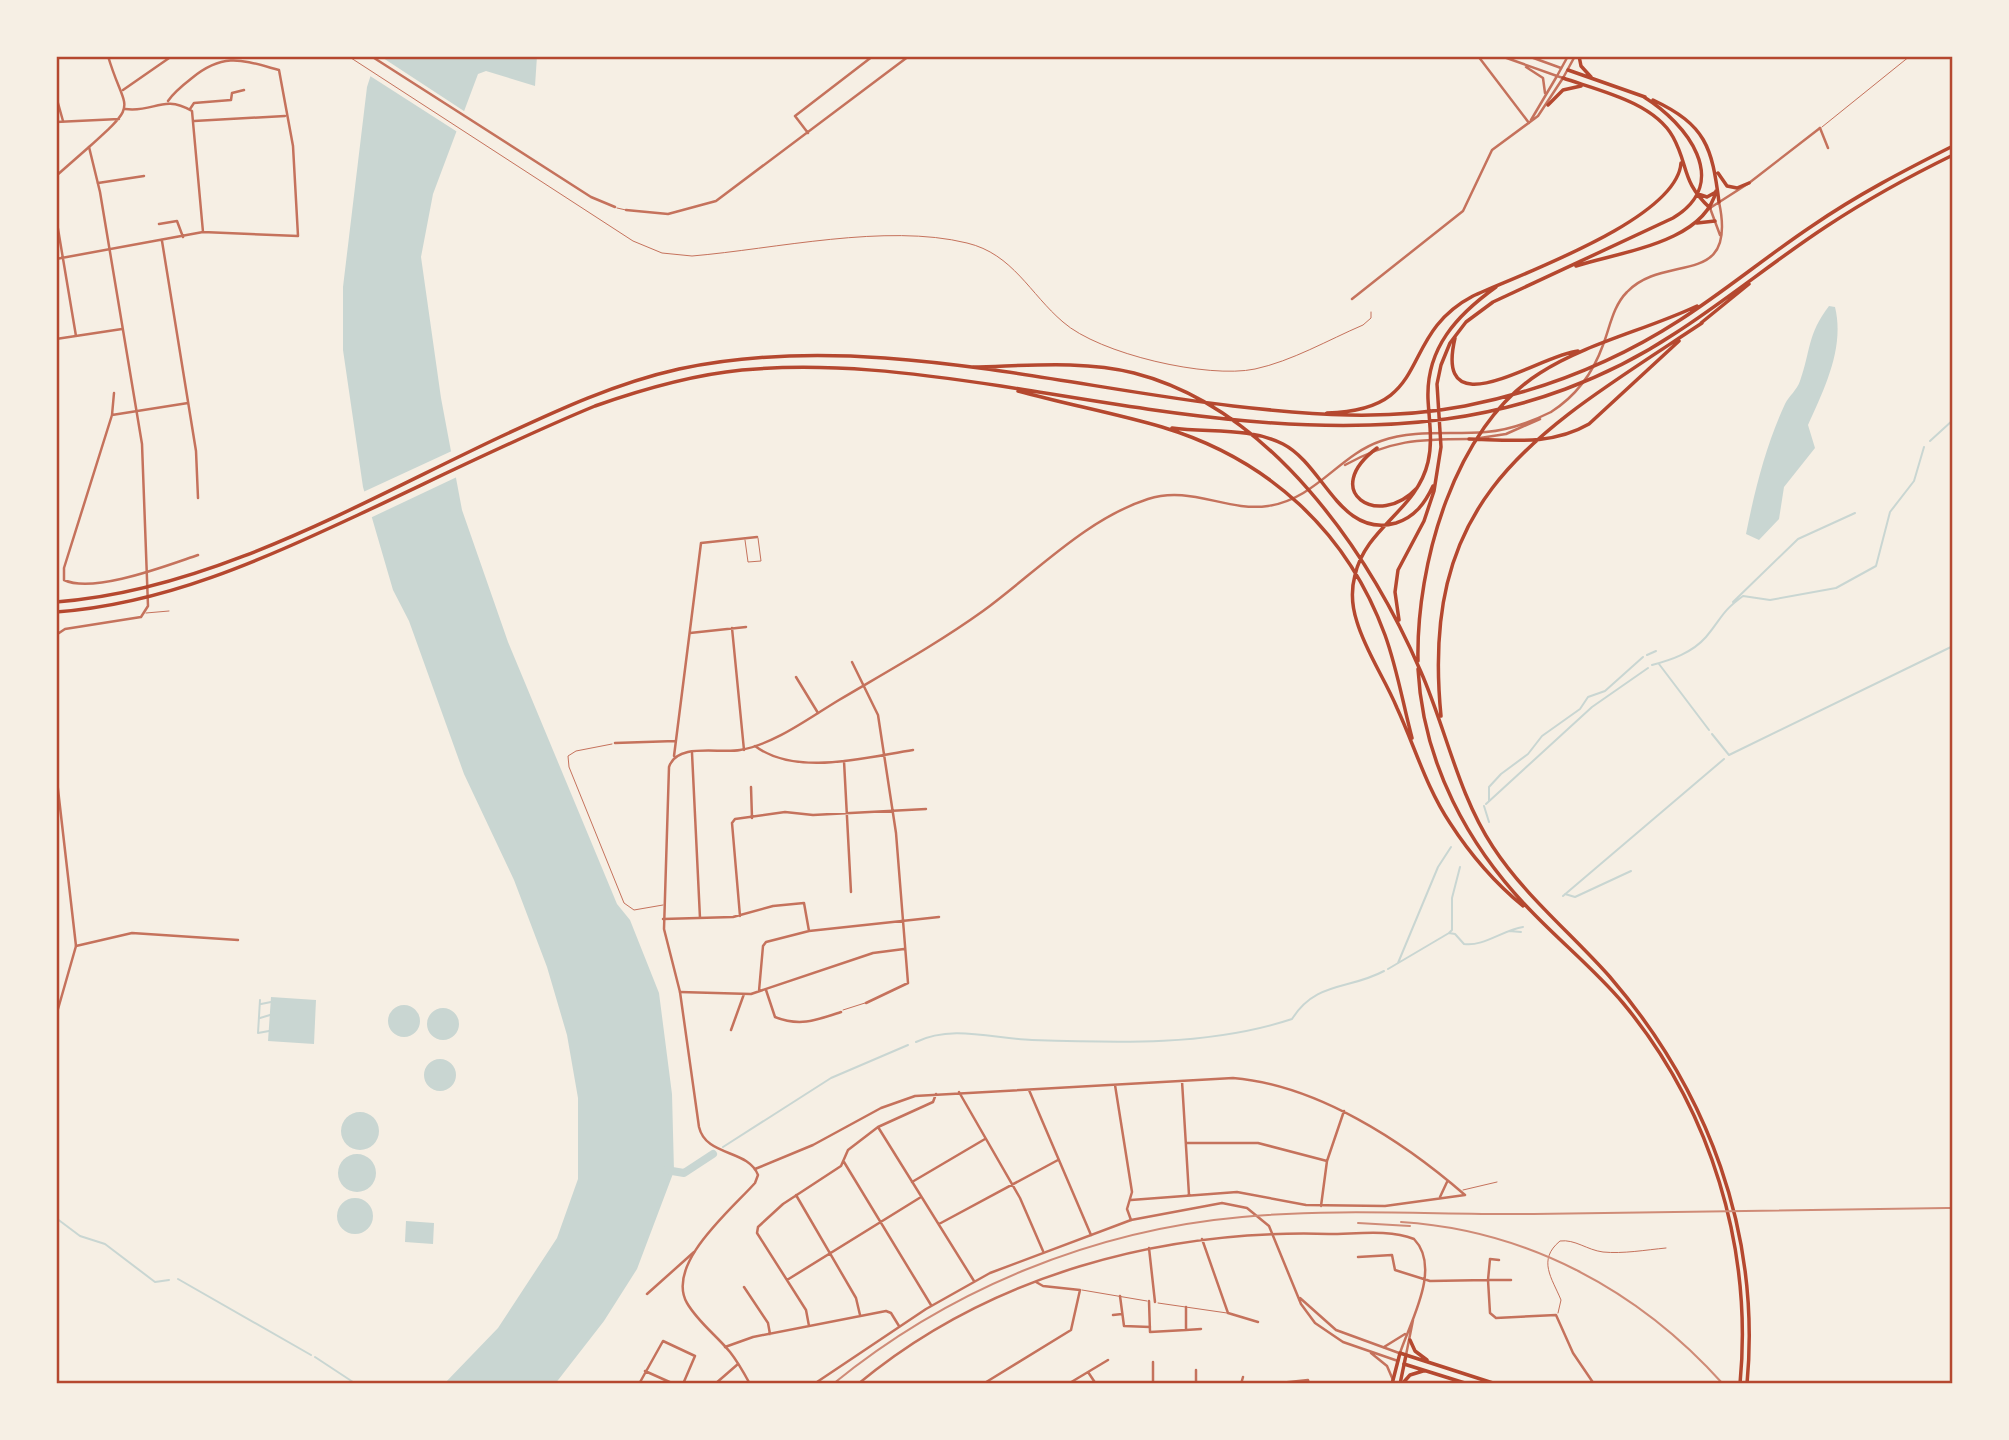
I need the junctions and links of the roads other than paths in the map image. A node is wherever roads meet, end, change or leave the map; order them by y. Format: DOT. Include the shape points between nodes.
graph roads {
  1 [pos="108,56"];
  2 [pos="163,56"];
  3 [pos="172,56"];
  4 [pos="348,56"];
  5 [pos="371,56"];
  6 [pos="873,56"];
  7 [pos="909,56"];
  8 [pos="1478,56"];
  9 [pos="1501,56"];
  10 [pos="1523,56"];
  11 [pos="1528,56"];
  12 [pos="1568,56"];
  13 [pos="1577,56"];
  14 [pos="1910,56"];
  15 [pos="164,61"];
  16 [pos="1520,63"];
  17 [pos="1561,68"];
  18 [pos="1568,70"];
  19 [pos="1557,76"];
  20 [pos="1563,78"];
  21 [pos="1592,79"];
  22 [pos="1584,86"];
  23 [pos="122,90"];
  24 [pos="244,90"];
  25 [pos="56,96"];
  26 [pos="1545,96"];
  27 [pos="1644,97"];
  28 [pos="168,101"];
  29 [pos="1548,104"];
  30 [pos="125,109"];
  31 [pos="190,109"];
  32 [pos="286,116"];
  33 [pos="119,119"];
  34 [pos="63,121"];
  35 [pos="194,121"];
  36 [pos="56,122"];
  37 [pos="1529,123"];
  38 [pos="1820,128"];
  39 [pos="808,133"];
  40 [pos="1953,146"];
  41 [pos="89,147"];
  42 [pos="1828,148"];
  43 [pos="1953,155"];
  44 [pos="1681,163"];
  45 [pos="1715,165"];
  46 [pos="56,176"];
  47 [pos="144,176"];
  48 [pos="1749,183"];
  49 [pos="98,184"];
  50 [pos="1717,186"];
  51 [pos="1694,191"];
  52 [pos="1716,192"];
  53 [pos="1719,202"];
  54 [pos="615,207"];
  55 [pos="1710,208"];
  56 [pos="626,210"];
  57 [pos="56,217"];
  58 [pos="1716,221"];
  59 [pos="159,224"];
  60 [pos="1692,225"];
  61 [pos="202,232"];
  62 [pos="183,237"];
  63 [pos="1721,238"];
  64 [pos="162,241"];
  65 [pos="110,249"];
  66 [pos="63,257"];
  67 [pos="56,258"];
  68 [pos="1560,271"];
  69 [pos="1761,273"];
  70 [pos="1496,287"];
  71 [pos="1352,299"];
  72 [pos="1708,301"];
  73 [pos="1371,312"];
  74 [pos="1702,323"];
  75 [pos="122,329"];
  76 [pos="76,336"];
  77 [pos="1455,336"];
  78 [pos="56,339"];
  79 [pos="1584,351"];
  80 [pos="960,368"];
  81 [pos="1002,386"];
  82 [pos="114,393"];
  83 [pos="188,403"];
  84 [pos="136,411"];
  85 [pos="1551,412"];
  86 [pos="1311,414"];
  87 [pos="112,415"];
  88 [pos="1161,427"];
  89 [pos="1469,439"];
  90 [pos="1377,448"];
  91 [pos="1339,469"];
  92 [pos="1436,481"];
  93 [pos="1421,484"];
  94 [pos="198,498"];
  95 [pos="757,537"];
  96 [pos="745,538"];
  97 [pos="198,555"];
  98 [pos="146,572"];
  99 [pos="56,602"];
  100 [pos="169,611"];
  101 [pos="56,612"];
  102 [pos="146,613"];
  103 [pos="1400,625"];
  104 [pos="746,627"];
  105 [pos="732,628"];
  106 [pos="689,633"];
  107 [pos="56,635"];
  108 [pos="852,662"];
  109 [pos="796,677"];
  110 [pos="865,685"];
  111 [pos="818,713"];
  112 [pos="1442,722"];
  113 [pos="674,741"];
  114 [pos="615,743"];
  115 [pos="755,746"];
  116 [pos="744,750"];
  117 [pos="913,750"];
  118 [pos="1415,750"];
  119 [pos="692,753"];
  120 [pos="884,754"];
  121 [pos="674,756"];
  122 [pos="844,761"];
  123 [pos="56,772"];
  124 [pos="751,787"];
  125 [pos="926,808"];
  126 [pos="893,810"];
  127 [pos="849,813"];
  128 [pos="752,818"];
  129 [pos="851,892"];
  130 [pos="663,905"];
  131 [pos="1533,914"];
  132 [pos="740,916"];
  133 [pos="939,917"];
  134 [pos="700,918"];
  135 [pos="663,919"];
  136 [pos="902,920"];
  137 [pos="809,931"];
  138 [pos="238,940"];
  139 [pos="76,946"];
  140 [pos="905,948"];
  141 [pos="766,990"];
  142 [pos="759,991"];
  143 [pos="680,992"];
  144 [pos="744,994"];
  145 [pos="866,1003"];
  146 [pos="841,1012"];
  147 [pos="56,1016"];
  148 [pos="731,1030"];
  149 [pos="1182,1081"];
  150 [pos="1115,1085"];
  151 [pos="1029,1090"];
  152 [pos="959,1092"];
  153 [pos="936,1094"];
  154 [pos="1344,1110"];
  155 [pos="878,1127"];
  156 [pos="985,1139"];
  157 [pos="1186,1143"];
  158 [pos="1058,1160"];
  159 [pos="844,1161"];
  160 [pos="1326,1161"];
  161 [pos="755,1169"];
  162 [pos="1447,1181"];
  163 [pos="912,1182"];
  164 [pos="1497,1182"];
  165 [pos="1010,1184"];
  166 [pos="1461,1191"];
  167 [pos="796,1195"];
  168 [pos="1189,1195"];
  169 [pos="921,1197"];
  170 [pos="1440,1197"];
  171 [pos="1131,1200"];
  172 [pos="1321,1206"];
  173 [pos="1132,1220"];
  174 [pos="880,1223"];
  175 [pos="939,1224"];
  176 [pos="1091,1234"];
  177 [pos="1202,1238"];
  178 [pos="1149,1248"];
  179 [pos="1666,1248"];
  180 [pos="1043,1251"];
  181 [pos="694,1252"];
  182 [pos="831,1252"];
  183 [pos="1358,1257"];
  184 [pos="1499,1260"];
  185 [pos="1424,1279"];
  186 [pos="787,1280"];
  187 [pos="1488,1280"];
  188 [pos="1511,1280"];
  189 [pos="974,1281"];
  190 [pos="1036,1282"];
  191 [pos="744,1287"];
  192 [pos="1080,1290"];
  193 [pos="647,1294"];
  194 [pos="1298,1295"];
  195 [pos="1120,1296"];
  196 [pos="1149,1301"];
  197 [pos="1155,1302"];
  198 [pos="931,1305"];
  199 [pos="1186,1307"];
  200 [pos="1122,1314"];
  201 [pos="1228,1314"];
  202 [pos="1113,1315"];
  203 [pos="1556,1315"];
  204 [pos="860,1316"];
  205 [pos="1413,1317"];
  206 [pos="1258,1322"];
  207 [pos="809,1326"];
  208 [pos="899,1326"];
  209 [pos="1150,1327"];
  210 [pos="1201,1329"];
  211 [pos="1186,1330"];
  212 [pos="1407,1331"];
  213 [pos="770,1334"];
  214 [pos="1410,1340"];
  215 [pos="725,1347"];
  216 [pos="1382,1348"];
  217 [pos="1369,1351"];
  218 [pos="1400,1353"];
  219 [pos="1406,1355"];
  220 [pos="1108,1360"];
  221 [pos="1398,1361"];
  222 [pos="1153,1362"];
  223 [pos="1428,1362"];
  224 [pos="738,1364"];
  225 [pos="1404,1364"];
  226 [pos="1196,1370"];
  227 [pos="645,1371"];
  228 [pos="1426,1371"];
  229 [pos="1088,1372"];
  230 [pos="1243,1377"];
  231 [pos="1392,1382"];
  232 [pos="639,1384"];
  233 [pos="674,1384"];
  234 [pos="682,1384"];
  235 [pos="715,1384"];
  236 [pos="750,1384"];
  237 [pos="814,1384"];
  238 [pos="858,1384"];
  239 [pos="983,1384"];
  240 [pos="1068,1384"];
  241 [pos="1096,1384"];
  242 [pos="1153,1384"];
  243 [pos="1196,1384"];
  244 [pos="1241,1384"];
  245 [pos="1269,1384"];
  246 [pos="1309,1384"];
  247 [pos="1401,1384"];
  248 [pos="1468,1384"];
  249 [pos="1496,1384"];
  250 [pos="1594,1384"];
  251 [pos="1740,1384"];
  252 [pos="1747,1384"];
  1 -- 23 [label="street"];
  2 -- 15 [label="street"];
  3 -- 15 [label="street"];
  4 -- 73 [label="lane" via="633,241 668,255 699,256 890,236 966,243 1002,258 1062,322 1096,344 1204,369 1240,371 1278,362 1363,326"];
  5 -- 54 [label="street" via="591,197"];
  6 -- 39 [label="street" via="795,116"];
  7 -- 39 [label="street"];
  8 -- 37 [label="street"];
  9 -- 16 [label="street"];
  10 -- 16 [label="street"];
  11 -- 17 [label="street"];
  12 -- 17 [label="street"];
  13 -- 18 [label="street"];
  13 -- 21 [label="main road"];
  14 -- 38 [label="lane"];
  15 -- 23 [label="street"];
  16 -- 19 [label="street"];
  16 -- 26 [label="street" via="1543,78"];
  17 -- 18 [label="street"];
  17 -- 19 [label="street"];
  18 -- 20 [label="street"];
  18 -- 21 [label="main road"];
  19 -- 20 [label="street"];
  19 -- 26 [label="street"];
  20 -- 22 [label="main road"];
  20 -- 29 [label="street"];
  21 -- 27 [label="main road"];
  22 -- 29 [label="main road" via="1563,90"];
  22 -- 44 [label="main road" via="1656,117 1672,134"];
  23 -- 30 [label="street"];
  24 -- 31 [label="street" via="232,93 231,100 194,103"];
  25 -- 34 [label="street"];
  26 -- 37 [label="street"];
  27 -- 45 [label="main road" via="1673,110 1694,127"];
  27 -- 68 [label="main road" via="1688,136 1702,179 1697,197 1682,213"];
  28 -- 30 [label="street"];
  28 -- 31 [label="street"];
  28 -- 32 [label="street" via="205,68 242,59 279,70"];
  29 -- 37 [label="street"];
  30 -- 33 [label="street"];
  31 -- 35 [label="street"];
  32 -- 35 [label="street"];
  32 -- 61 [label="street" via="297,183 299,234"];
  33 -- 34 [label="street"];
  33 -- 41 [label="street"];
  34 -- 36 [label="street"];
  35 -- 61 [label="street"];
  37 -- 71 [label="street" via="1492,150 1463,211"];
  38 -- 42 [label="street"];
  38 -- 48 [label="street"];
  39 -- 56 [label="street" via="740,186 705,206 660,214"];
  40 -- 72 [label="main road" via="1814,224"];
  41 -- 46 [label="street"];
  41 -- 49 [label="street"];
  43 -- 69 [label="main road" via="1863,203"];
  44 -- 51 [label="main road"];
  44 -- 70 [label="main road" via="1671,190 1625,226"];
  45 -- 48 [label="main road" via="1727,186"];
  45 -- 50 [label="main road"];
  47 -- 49 [label="street"];
  48 -- 53 [label="street"];
  49 -- 65 [label="street"];
  50 -- 52 [label="main road"];
  50 -- 53 [label="main road"];
  51 -- 52 [label="main road" via="1704,197"];
  51 -- 55 [label="main road"];
  52 -- 55 [label="main road"];
  53 -- 55 [label="street"];
  53 -- 63 [label="street"];
  54 -- 56 [label="lane"];
  55 -- 58 [label="street"];
  55 -- 60 [label="main road"];
  57 -- 66 [label="street"];
  58 -- 60 [label="main road"];
  58 -- 63 [label="street"];
  59 -- 62 [label="street" via="177,221"];
  60 -- 68 [label="main road" via="1667,240"];
  61 -- 62 [label="street"];
  62 -- 64 [label="street"];
  63 -- 85 [label="street" via="1716,253 1705,262 1634,285 1620,300 1587,378"];
  64 -- 65 [label="street"];
  64 -- 83 [label="street"];
  65 -- 66 [label="street"];
  65 -- 75 [label="street"];
  66 -- 67 [label="street"];
  66 -- 76 [label="street"];
  68 -- 77 [label="main road" via="1493,302"];
  69 -- 74 [label="main road"];
  69 -- 81 [label="main road" via="1674,334 1606,372 1537,399 1446,419 1363,425 1276,423"];
  70 -- 86 [label="main road" via="1466,300 1444,317 1388,400 1354,412"];
  70 -- 93 [label="main road" via="1463,313 1446,335 1430,373 1431,447"];
  72 -- 79 [label="main road"];
  72 -- 86 [label="main road" via="1614,357 1521,392 1417,413 1365,417"];
  74 -- 89 [label="main road" via="1656,359 1589,424 1567,435 1548,440"];
  74 -- 112 [label="main road" via="1535,441 1503,472 1484,499 1457,550 1441,605 1437,653"];
  75 -- 76 [label="street"];
  75 -- 84 [label="street"];
  76 -- 78 [label="street"];
  77 -- 79 [label="main road" via="1452,368 1459,379 1472,385 1488,384 1557,356"];
  77 -- 92 [label="main road" via="1441,365"];
  79 -- 131 [label="main road" via="1542,371 1494,415 1464,464 1432,548 1418,617 1419,686 1441,777 1486,858"];
  80 -- 86 [label="main road"];
  80 -- 99 [label="main road" via="851,357 783,357 676,370 620,386 512,432 208,570 142,589"];
  80 -- 103 [label="main road" via="1115,370 1153,379 1215,408 1276,458 1338,527"];
  81 -- 88 [label="main road"];
  81 -- 101 [label="main road" via="868,369 744,370 643,389 595,406 230,572 152,597"];
  82 -- 87 [label="street"];
  83 -- 84 [label="street"];
  83 -- 94 [label="street"];
  84 -- 87 [label="street"];
  84 -- 98 [label="street" via="143,453"];
  85 -- 89 [label="street" via="1506,434"];
  85 -- 91 [label="street" via="1496,430 1390,438 1361,450"];
  87 -- 98 [label="street" via="64,580 96,582"];
  88 -- 92 [label="main road" via="1249,433 1279,442 1313,467 1343,508 1373,524 1393,524 1413,514"];
  88 -- 118 [label="main road" via="1251,466 1292,495 1330,534 1364,585 1381,624"];
  89 -- 90 [label="street" via="1411,440"];
  90 -- 91 [label="street"];
  90 -- 93 [label="main road" via="1353,472 1352,484 1360,500 1372,506 1393,505"];
  91 -- 110 [label="street" via="1283,503 1247,507 1185,494 1139,502 1090,529 947,636"];
  92 -- 103 [label="main road" via="1428,512 1398,570 1395,592"];
  93 -- 118 [label="main road" via="1363,552 1354,579 1353,603 1360,631"];
  95 -- 96 [label="street"];
  95 -- 96 [label="lane" via="761,561 748,562"];
  96 -- 106 [label="street" via="701,542"];
  97 -- 98 [label="street"];
  98 -- 102 [label="street"];
  100 -- 102 [label="lane"];
  102 -- 107 [label="street" via="65,629"];
  103 -- 112 [label="main road"];
  104 -- 105 [label="street"];
  105 -- 106 [label="street"];
  105 -- 116 [label="street"];
  106 -- 113 [label="street"];
  108 -- 110 [label="street"];
  109 -- 111 [label="street"];
  110 -- 111 [label="street"];
  110 -- 120 [label="street" via="878,715"];
  111 -- 115 [label="street"];
  112 -- 252 [label="main road" via="1468,800 1490,844 1516,879 1634,1006 1701,1114 1728,1187 1744,1258"];
  113 -- 114 [label="street"];
  113 -- 121 [label="street"];
  114 -- 130 [label="lane" via="576,751 568,756 569,767 624,903 634,910"];
  115 -- 116 [label="street"];
  115 -- 122 [label="street" via="771,756 822,764"];
  116 -- 119 [label="street"];
  117 -- 120 [label="street"];
  118 -- 131 [label="main road" via="1454,830 1491,875"];
  119 -- 121 [label="street"];
  119 -- 134 [label="street"];
  120 -- 122 [label="street"];
  120 -- 126 [label="street"];
  121 -- 130 [label="street" via="668,767"];
  122 -- 127 [label="street"];
  123 -- 139 [label="street"];
  124 -- 128 [label="street"];
  125 -- 126 [label="street"];
  126 -- 127 [label="street"];
  126 -- 136 [label="street"];
  127 -- 128 [label="street" via="785,811"];
  127 -- 129 [label="street"];
  128 -- 132 [label="street" via="732,823"];
  130 -- 135 [label="street"];
  131 -- 251 [label="main road" via="1606,983 1635,1018 1700,1128 1722,1188 1737,1258"];
  132 -- 134 [label="street"];
  132 -- 137 [label="street" via="804,903"];
  133 -- 136 [label="street"];
  134 -- 135 [label="street"];
  135 -- 143 [label="street"];
  136 -- 137 [label="street"];
  136 -- 140 [label="street"];
  137 -- 142 [label="street" via="764,944"];
  138 -- 139 [label="street" via="132,933"];
  139 -- 147 [label="street"];
  140 -- 141 [label="street" via="873,953"];
  140 -- 145 [label="street" via="908,983"];
  141 -- 142 [label="street"];
  141 -- 146 [label="street" via="775,1017 790,1022 810,1023"];
  142 -- 144 [label="street"];
  143 -- 144 [label="street"];
  143 -- 161 [label="street" via="700,1132 712,1147"];
  144 -- 148 [label="street"];
  145 -- 146 [label="lane"];
  149 -- 150 [label="street"];
  149 -- 154 [label="street" via="1261,1081"];
  149 -- 157 [label="street"];
  150 -- 151 [label="street"];
  150 -- 171 [label="street"];
  151 -- 152 [label="street"];
  151 -- 158 [label="street"];
  152 -- 153 [label="street"];
  152 -- 156 [label="street"];
  153 -- 155 [label="street" via="933,1102"];
  153 -- 161 [label="street" via="889,1105"];
  154 -- 160 [label="street"];
  154 -- 162 [label="street"];
  155 -- 159 [label="street" via="848,1150"];
  155 -- 163 [label="street"];
  156 -- 163 [label="street"];
  156 -- 165 [label="street"];
  157 -- 160 [label="street" via="1258,1143"];
  157 -- 168 [label="street"];
  158 -- 165 [label="street"];
  158 -- 176 [label="street"];
  159 -- 167 [label="street"];
  159 -- 174 [label="street"];
  160 -- 172 [label="street"];
  161 -- 181 [label="street" via="755,1183"];
  162 -- 166 [label="street"];
  162 -- 170 [label="street"];
  163 -- 169 [label="street"];
  164 -- 166 [label="lane"];
  165 -- 175 [label="street"];
  165 -- 180 [label="street"];
  166 -- 170 [label="street" via="1465,1195"];
  167 -- 182 [label="street"];
  167 -- 186 [label="street" via="756,1230"];
  168 -- 171 [label="street"];
  168 -- 172 [label="street" via="1237,1192"];
  169 -- 174 [label="street"];
  169 -- 175 [label="street"];
  170 -- 172 [label="street" via="1385,1206"];
  171 -- 173 [label="street" via="1127,1209"];
  173 -- 176 [label="street"];
  173 -- 194 [label="street" via="1234,1204 1258,1215 1278,1243"];
  174 -- 182 [label="street"];
  174 -- 198 [label="street"];
  175 -- 189 [label="street"];
  176 -- 180 [label="street"];
  177 -- 178 [label="street"];
  177 -- 185 [label="street" via="1298,1233 1406,1236 1422,1250"];
  177 -- 201 [label="street"];
  178 -- 190 [label="street"];
  178 -- 197 [label="street"];
  179 -- 203 [label="lane" via="1606,1252 1586,1249 1572,1240 1557,1243 1547,1269 1562,1300"];
  180 -- 189 [label="street"];
  181 -- 193 [label="street"];
  181 -- 215 [label="street" via="684,1276 684,1296"];
  182 -- 186 [label="street"];
  182 -- 204 [label="street" via="856,1298"];
  183 -- 185 [label="street" via="1392,1255 1395,1270"];
  184 -- 187 [label="street" via="1490,1259"];
  185 -- 187 [label="street"];
  185 -- 205 [label="street"];
  186 -- 207 [label="street" via="806,1310"];
  187 -- 188 [label="street"];
  187 -- 203 [label="street" via="1492,1316"];
  189 -- 198 [label="street"];
  190 -- 192 [label="street"];
  190 -- 238 [label="street" via="920,1341"];
  191 -- 213 [label="street" via="768,1323"];
  192 -- 195 [label="lane"];
  192 -- 239 [label="street" via="1073,1327"];
  194 -- 216 [label="street" via="1336,1330"];
  194 -- 217 [label="street" via="1308,1315 1324,1331"];
  195 -- 196 [label="lane"];
  195 -- 200 [label="street"];
  196 -- 197 [label="lane"];
  196 -- 209 [label="street"];
  197 -- 199 [label="lane"];
  198 -- 208 [label="street"];
  199 -- 201 [label="lane"];
  199 -- 211 [label="street"];
  200 -- 202 [label="street"];
  200 -- 209 [label="street" via="1126,1328"];
  201 -- 206 [label="street"];
  203 -- 250 [label="street"];
  204 -- 207 [label="street"];
  204 -- 208 [label="street" via="890,1312"];
  205 -- 212 [label="street"];
  205 -- 214 [label="street"];
  207 -- 213 [label="street"];
  208 -- 237 [label="street"];
  209 -- 211 [label="street" via="1150,1332"];
  210 -- 211 [label="street"];
  212 -- 216 [label="street"];
  212 -- 218 [label="street"];
  213 -- 215 [label="street"];
  214 -- 219 [label="street"];
  214 -- 223 [label="main road"];
  215 -- 224 [label="street"];
  216 -- 218 [label="street"];
  217 -- 221 [label="street"];
  217 -- 231 [label="street" via="1387,1366"];
  218 -- 219 [label="main road"];
  218 -- 221 [label="main road"];
  219 -- 223 [label="main road"];
  219 -- 225 [label="main road"];
  220 -- 229 [label="street"];
  221 -- 225 [label="main road"];
  221 -- 231 [label="main road"];
  222 -- 242 [label="street"];
  223 -- 249 [label="main road"];
  224 -- 235 [label="street"];
  224 -- 236 [label="street"];
  225 -- 228 [label="main road"];
  225 -- 247 [label="main road"];
  226 -- 243 [label="street"];
  227 -- 232 [label="street"];
  227 -- 233 [label="street"];
  227 -- 234 [label="street" via="665,1341 695,1356"];
  228 -- 247 [label="main road" via="1410,1375"];
  228 -- 248 [label="main road"];
  229 -- 240 [label="street"];
  229 -- 241 [label="street"];
  230 -- 244 [label="street"];
  245 -- 246 [label="street" via="1308,1380"];
}
